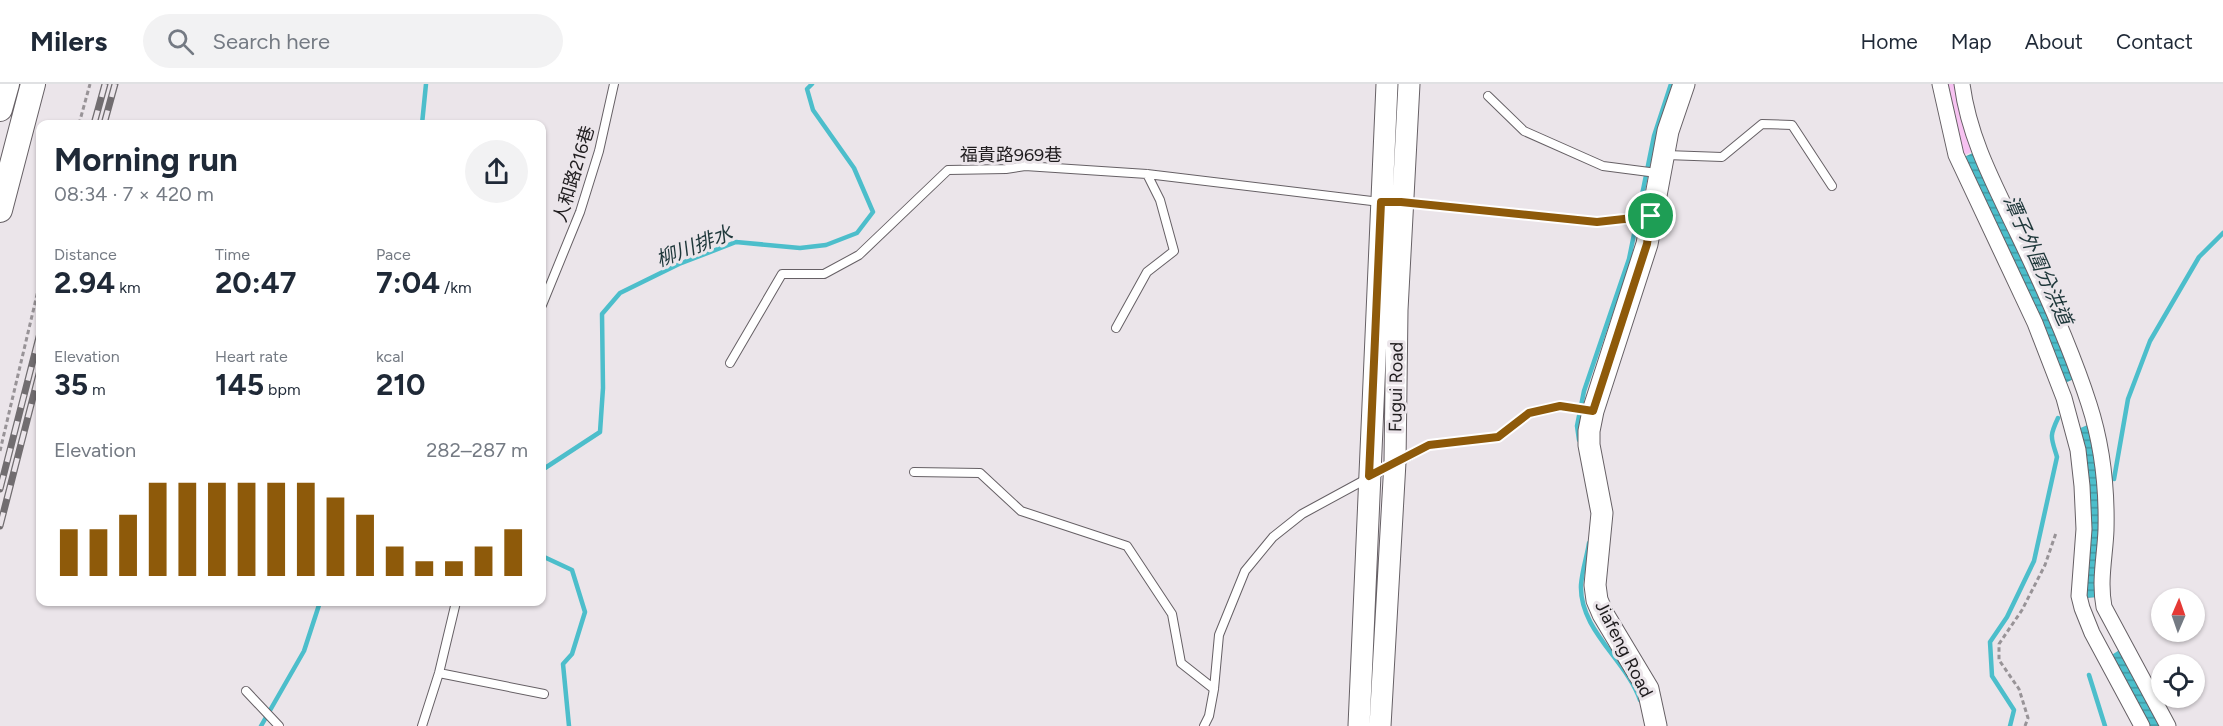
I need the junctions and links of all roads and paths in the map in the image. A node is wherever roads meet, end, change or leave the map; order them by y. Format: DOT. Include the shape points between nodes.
graph roads {
  1 [pos="7,84"];
  2 [pos="33,84"];
  3 [pos="90,84"];
  4 [pos="614,84"];
  5 [pos="1387,84"];
  6 [pos="1409,84"];
  7 [pos="1684,84"];
  8 [pos="1940,84"];
  9 [pos="1962,84"];
  10 [pos="1488,96"];
  11 [pos="0,110"];
  12 [pos="80,120"];
  13 [pos="1661,164"];
  14 [pos="1147,174"];
  15 [pos="1832,186"];
  16 [pos="1391,202"];
  17 [pos="0,210"];
  18 [pos="1651,216"];
  19 [pos="546,294"];
  20 [pos="36,299"];
  21 [pos="1116,328"];
  22 [pos="730,363"];
  23 [pos="2087,400"];
  24 [pos="2067,407"];
  25 [pos="1593,411"];
  26 [pos="0,451"];
  27 [pos="1395,462"];
  28 [pos="914,472"];
  29 [pos="1369,476"];
  30 [pos="2056,533"];
  31 [pos="455,606"];
  32 [pos="2111,622"];
  33 [pos="2092,633"];
  34 [pos="439,673"];
  35 [pos="1214,689"];
  36 [pos="246,691"];
  37 [pos="544,694"];
  38 [pos="279,726"];
  39 [pos="422,726"];
  40 [pos="1204,726"];
  41 [pos="1359,726"];
  42 [pos="1380,726"];
  43 [pos="1656,726"];
  44 [pos="2025,726"];
  45 [pos="2142,726"];
  46 [pos="2168,726"];
  1 -- 11 [label="main road"];
  2 -- 17 [label="main road"];
  3 -- 12 [label="path"];
  4 -- 19 [label="lane, 人和路216巷" via="580,212"];
  5 -- 16 [label="street, Fugui Road"];
  6 -- 16 [label="street, Fugui Road"];
  7 -- 13 [label="street, Jiafeng Road"];
  8 -- 24 [label="street" via="1956,156 2035,323"];
  9 -- 23 [label="street" via="1982,158 2047,295"];
  10 -- 13 [label="lane" via="1524,131 1603,166"];
  13 -- 15 [label="lane" via="1722,157 1762,124 1792,125"];
  13 -- 18 [label="street, Jiafeng Road"];
  14 -- 16 [label="lane, 福貴路969巷"];
  14 -- 21 [label="lane" via="1160,200 1174,251 1147,272"];
  14 -- 22 [label="lane, 福貴路969巷" via="1025,166 948,170 859,255 824,274 782,274"];
  16 -- 18 [label="lane, 福貴路969巷" via="1597,222"];
  16 -- 27 [label="street, Fugui Road" via="1396,310"];
  16 -- 29 [label="street, Fugui Road"];
  18 -- 25 [label="street, Jiafeng Road" via="1647,244"];
  20 -- 26 [label="path"];
  23 -- 24 [label="street"];
  23 -- 32 [label="street" via="2104,487 2106,530 2101,592"];
  24 -- 33 [label="street" via="2078,450 2084,506 2079,596"];
  25 -- 27 [label="lane" via="1560,406 1529,413 1498,437 1429,445"];
  25 -- 43 [label="street, Jiafeng Road" via="1589,445 1602,513 1597,600 1648,689"];
  27 -- 29 [label="lane"];
  27 -- 42 [label="street, Fugui Road"];
  28 -- 35 [label="lane" via="980,473 1021,511 1127,546 1172,614 1181,663"];
  29 -- 35 [label="lane" via="1302,514 1273,537 1245,571 1219,634"];
  29 -- 41 [label="street, Fugui Road"];
  30 -- 44 [label="path" via="2045,565 1999,645 1999,660 2019,689 2028,718"];
  31 -- 34 [label="lane"];
  32 -- 33 [label="street"];
  32 -- 46 [label="street"];
  33 -- 45 [label="street"];
  34 -- 37 [label="lane"];
  34 -- 39 [label="lane"];
  35 -- 40 [label="lane"];
  36 -- 38 [label="lane"];
}
